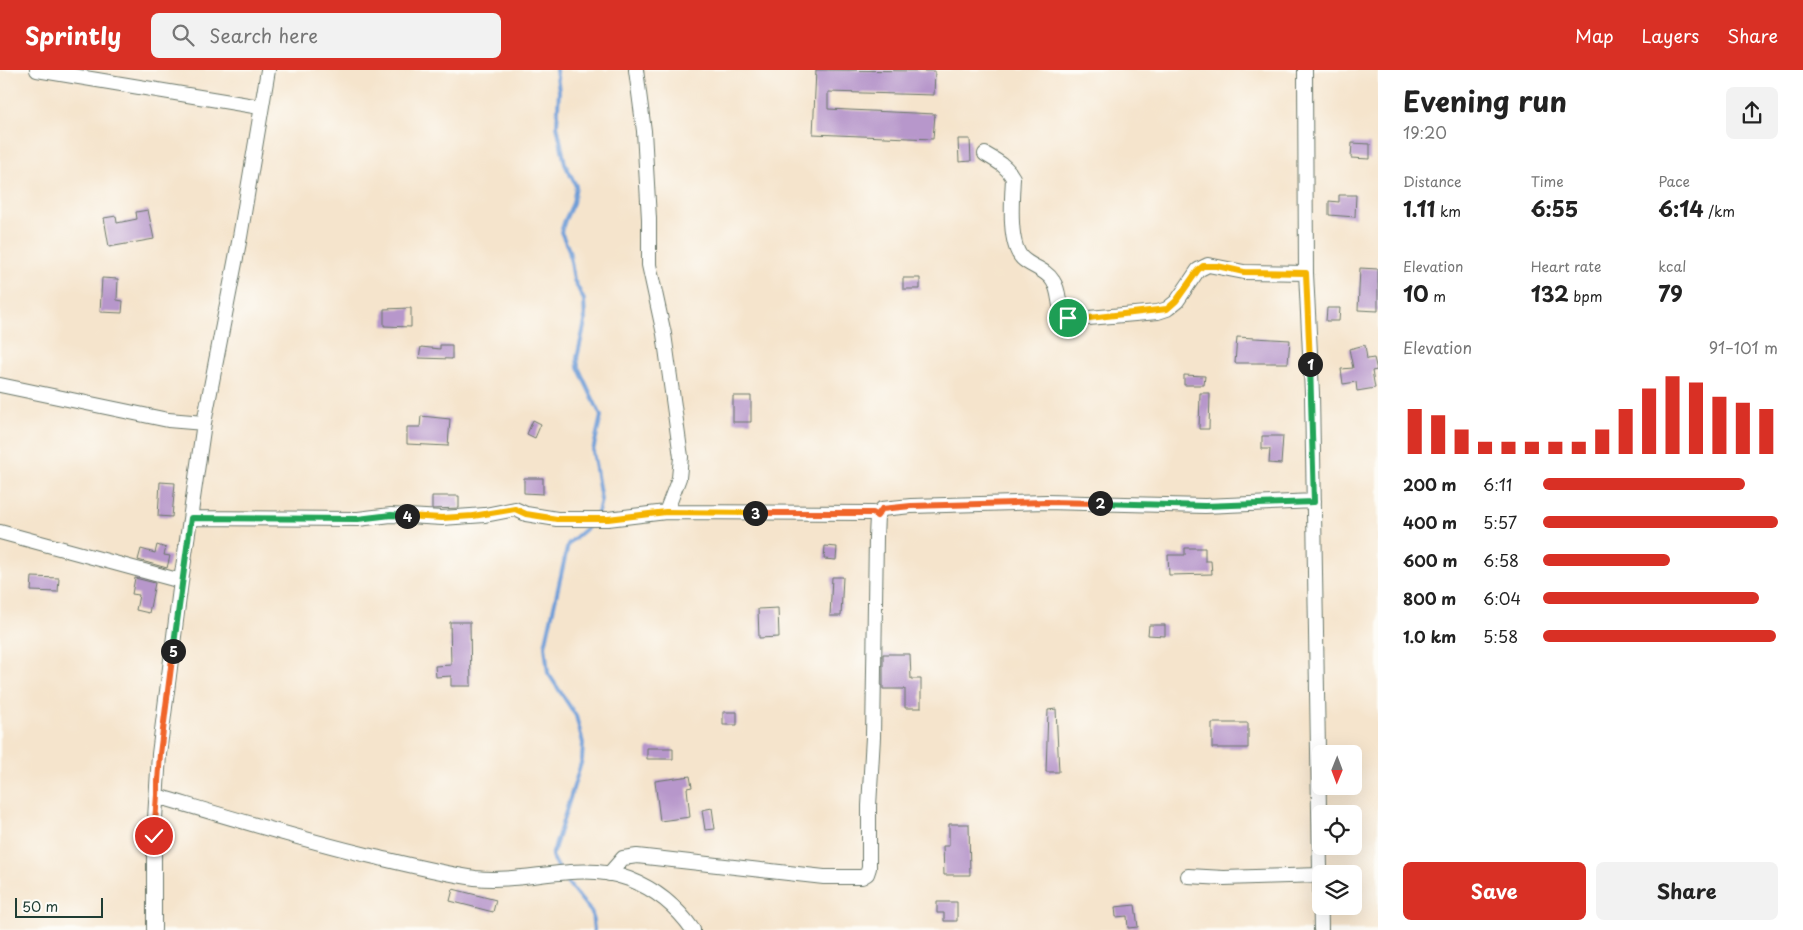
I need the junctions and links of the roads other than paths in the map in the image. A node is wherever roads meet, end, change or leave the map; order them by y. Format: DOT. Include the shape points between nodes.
graph roads {
  1 [pos="37,70"];
  2 [pos="268,70"];
  3 [pos="636,70"];
  4 [pos="1305,70"];
  5 [pos="260,107"];
  6 [pos="986,154"];
  7 [pos="1306,273"];
  8 [pos="0,385"];
  9 [pos="204,423"];
  10 [pos="1314,502"];
  11 [pos="666,512"];
  12 [pos="877,516"];
  13 [pos="191,518"];
  14 [pos="0,532"];
  15 [pos="181,581"];
  16 [pos="157,796"];
  17 [pos="1320,865"];
  18 [pos="609,874"];
  19 [pos="1312,875"];
  20 [pos="1188,876"];
  21 [pos="1321,915"];
  22 [pos="154,930"];
  23 [pos="692,930"];
  24 [pos="1321,930"];
  1 -- 5 [label="street"];
  2 -- 5 [label="street"];
  3 -- 11 [label="street" via="644,131 649,265 664,334 681,457 679,478"];
  4 -- 7 [label="street"];
  5 -- 9 [label="street" via="240,237"];
  6 -- 7 [label="street" via="1001,163 1012,178 1017,250 1023,259 1054,281 1062,312 1068,318 1167,309 1198,270 1208,265 1244,272"];
  7 -- 10 [label="street"];
  8 -- 9 [label="street" via="168,420"];
  9 -- 13 [label="street"];
  10 -- 12 [label="street" via="1205,506 1046,502 911,506 882,509"];
  10 -- 17 [label="street"];
  11 -- 12 [label="street" via="873,513"];
  11 -- 13 [label="street" via="608,519 557,519 515,509 442,518 391,515 358,519"];
  12 -- 18 [label="street" via="867,874 862,877 824,877 637,856 623,858"];
  13 -- 15 [label="street"];
  14 -- 15 [label="street"];
  15 -- 16 [label="street"];
  16 -- 18 [label="street" via="297,838 476,878 504,879 577,872"];
  16 -- 22 [label="street"];
  18 -- 23 [label="street" via="628,878 663,898 679,911"];
  19 -- 20 [label="street"];
  21 -- 24 [label="street"];
}
